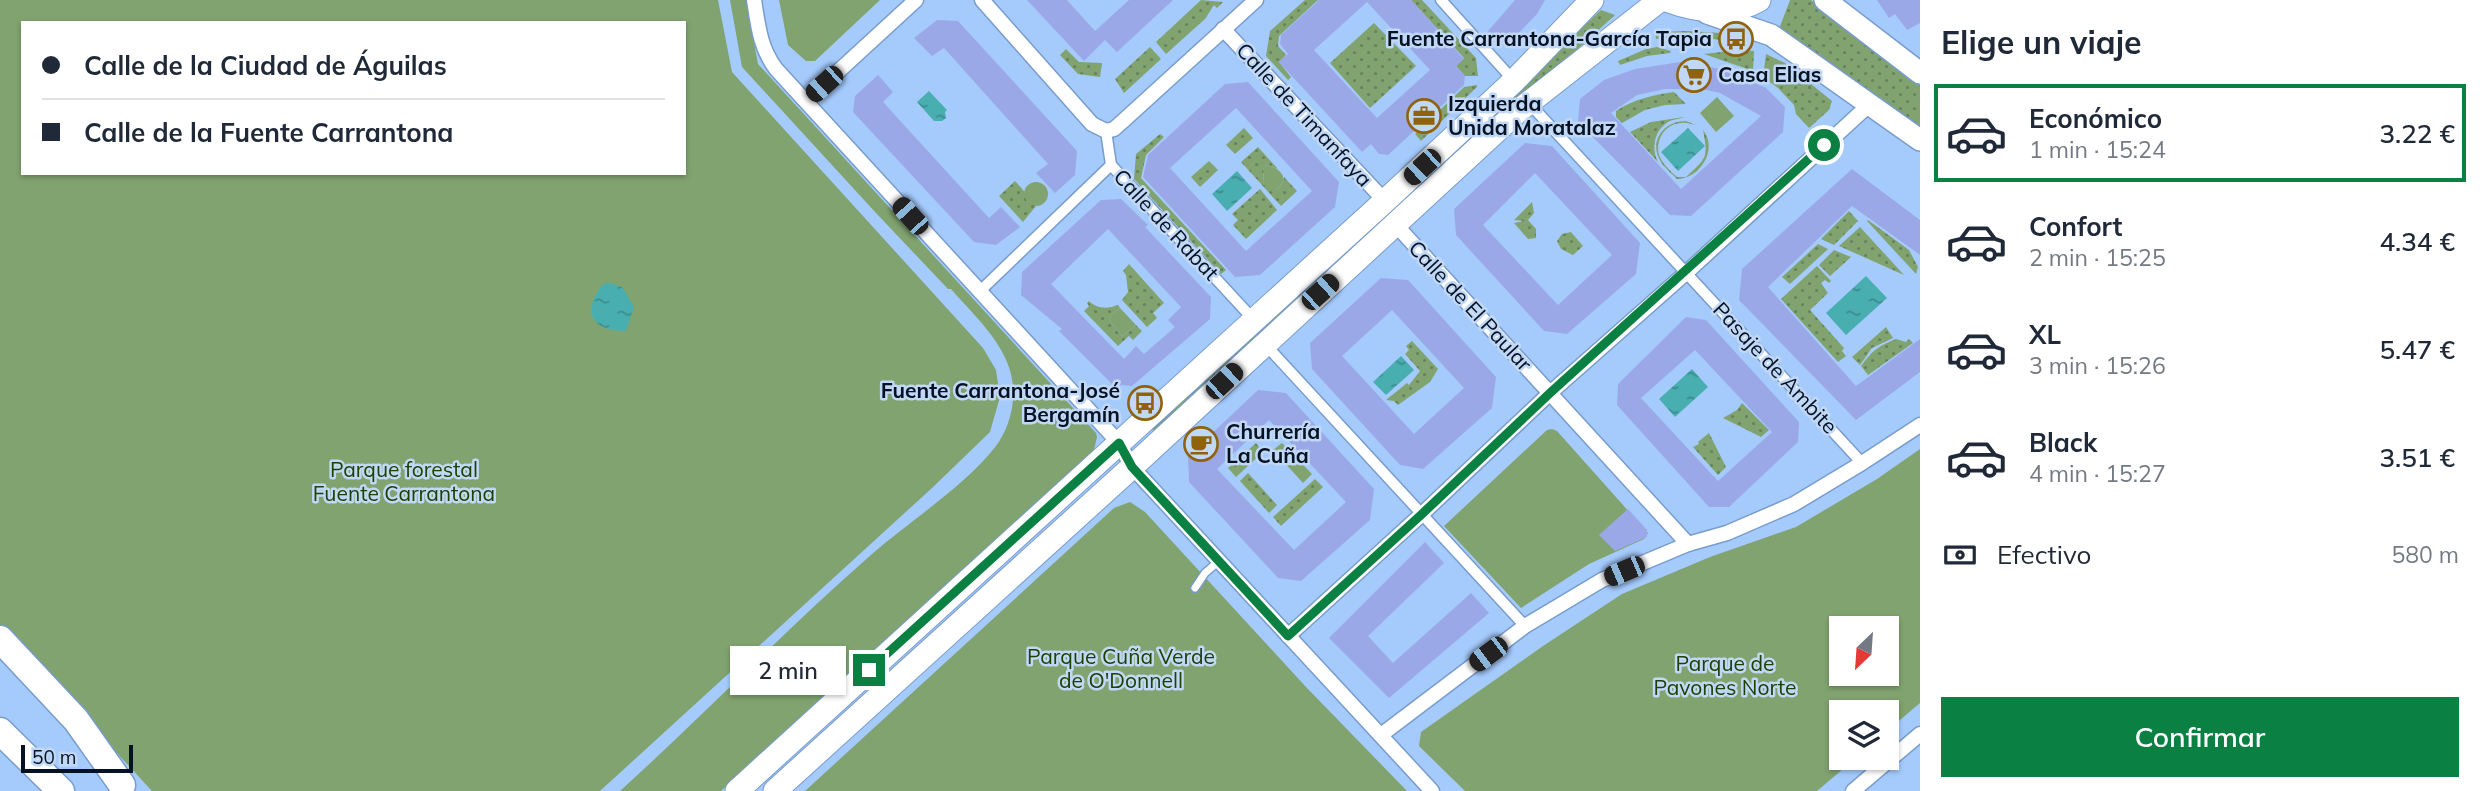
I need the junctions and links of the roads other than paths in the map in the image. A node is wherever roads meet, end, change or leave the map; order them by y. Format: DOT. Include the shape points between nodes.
graph roads {
  1 [pos="754,0"];
  2 [pos="916,0"];
  3 [pos="982,0"];
  4 [pos="1256,0"];
  5 [pos="1441,0"];
  6 [pos="1592,0"];
  7 [pos="1660,0"];
  8 [pos="1666,0"];
  9 [pos="1759,0"];
  10 [pos="1825,0"];
  11 [pos="1702,11"];
  12 [pos="1223,29"];
  13 [pos="1919,72"];
  14 [pos="1514,81"];
  15 [pos="806,100"];
  16 [pos="1528,102"];
  17 [pos="1870,104"];
  18 [pos="1106,131"];
  19 [pos="1920,140"];
  20 [pos="1111,166"];
  21 [pos="1385,201"];
  22 [pos="1395,224"];
  23 [pos="1687,272"];
  24 [pos="979,292"];
  25 [pos="1254,320"];
  26 [pos="1264,343"];
  27 [pos="1550,393"];
  28 [pos="1920,425"];
  29 [pos="1119,443"];
  30 [pos="1862,463"];
  31 [pos="1132,467"];
  32 [pos="1422,514"];
  33 [pos="1688,544"];
  34 [pos="1220,560"];
  35 [pos="1195,588"];
  36 [pos="1525,626"];
  37 [pos="1288,636"];
  38 [pos="0,639"];
  39 [pos="0,665"];
  40 [pos="0,731"];
  41 [pos="1920,734"];
  42 [pos="1381,735"];
  43 [pos="125,788"];
  44 [pos="61,791"];
  45 [pos="737,791"];
  46 [pos="775,791"];
  47 [pos="1432,791"];
  48 [pos="1853,791"];
  1 -- 15 [label="street" via="766,56"];
  2 -- 15 [label="street"];
  3 -- 18 [label="street" via="1092,124"];
  4 -- 12 [label="street"];
  5 -- 14 [label="street"];
  6 -- 14 [label="main road"];
  7 -- 16 [label="main road"];
  8 -- 11 [label="main road"];
  9 -- 11 [label="main road" via="1742,9"];
  10 -- 13 [label="main road"];
  11 -- 17 [label="main road" via="1771,35"];
  12 -- 18 [label="street" via="1124,121"];
  12 -- 21 [label="street, Calle de Timanfaya"];
  14 -- 21 [label="main road"];
  15 -- 24 [label="street"];
  16 -- 22 [label="main road"];
  16 -- 23 [label="street, Pasaje de Ambite"];
  17 -- 19 [label="main road"];
  17 -- 23 [label="street"];
  18 -- 20 [label="street, Calle de Rabat"];
  20 -- 24 [label="street"];
  20 -- 25 [label="street, Calle de Rabat"];
  21 -- 25 [label="main road"];
  22 -- 26 [label="main road"];
  22 -- 27 [label="street, Calle de El Paular"];
  23 -- 27 [label="street"];
  23 -- 30 [label="street, Pasaje de Ambite"];
  24 -- 29 [label="street"];
  25 -- 29 [label="main road"];
  26 -- 31 [label="main road"];
  26 -- 32 [label="street"];
  27 -- 32 [label="street"];
  27 -- 33 [label="street, Calle de El Paular"];
  28 -- 30 [label="street"];
  29 -- 31 [label="street"];
  29 -- 45 [label="main road"];
  30 -- 33 [label="street" via="1794,504"];
  31 -- 34 [label="street"];
  31 -- 46 [label="main road"];
  32 -- 36 [label="street"];
  32 -- 37 [label="street"];
  33 -- 36 [label="street" via="1602,580"];
  34 -- 35 [label="lane"];
  34 -- 37 [label="street"];
  36 -- 42 [label="street"];
  37 -- 42 [label="street"];
  38 -- 43 [label="highway" via="76,720"];
  39 -- 43 [label="highway"];
  40 -- 44 [label="highway"];
  41 -- 48 [label="street"];
  42 -- 47 [label="street"];
}
